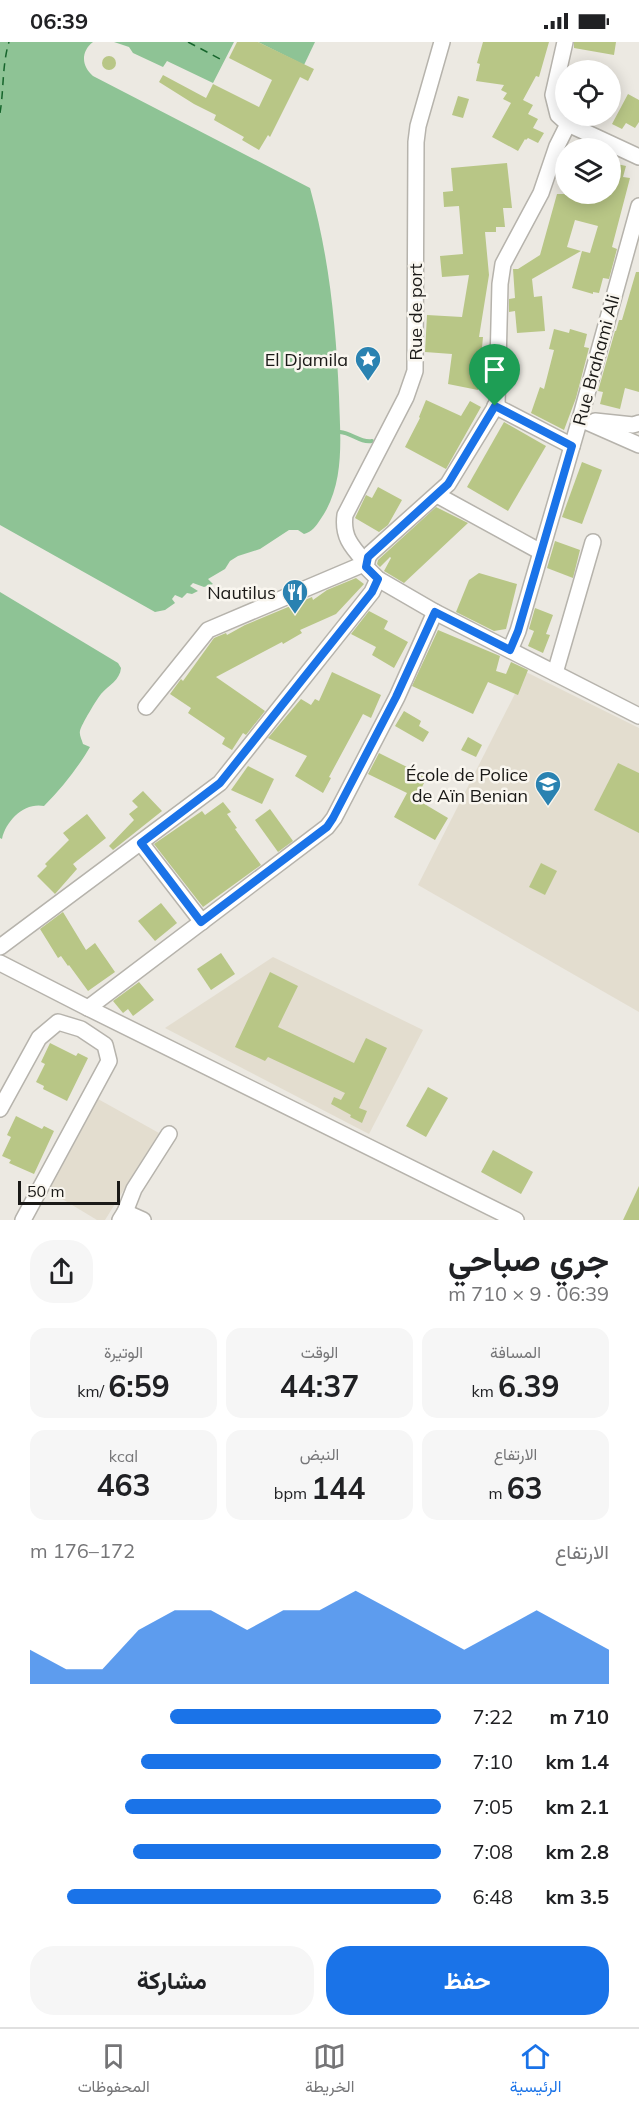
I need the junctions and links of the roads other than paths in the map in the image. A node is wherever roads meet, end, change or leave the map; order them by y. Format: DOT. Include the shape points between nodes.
graph roads {
  1 [pos="442,42"];
  2 [pos="565,42"];
  3 [pos="561,60"];
  4 [pos="555,86"];
  5 [pos="555,103"];
  6 [pos="567,126"];
  7 [pos="573,126"];
  8 [pos="637,152"];
  9 [pos="639,206"];
  10 [pos="495,406"];
  11 [pos="580,419"];
  12 [pos="639,423"];
  13 [pos="639,445"];
  14 [pos="572,446"];
  15 [pos="437,495"];
  16 [pos="593,542"];
  17 [pos="541,552"];
  18 [pos="366,563"];
  19 [pos="378,579"];
  20 [pos="435,612"];
  21 [pos="510,650"];
  22 [pos="555,673"];
  23 [pos="146,707"];
  24 [pos="639,716"];
  25 [pos="141,843"];
  26 [pos="201,922"];
  27 [pos="0,947"];
  28 [pos="0,963"];
  29 [pos="88,1008"];
  30 [pos="0,1108"];
  31 [pos="169,1134"];
  32 [pos="123,1216"];
  33 [pos="23,1220"];
  34 [pos="143,1220"];
  35 [pos="516,1220"];
  1 -- 18 [label="street, Rue de port" via="416,142 415,370 406,396 345,515 348,543"];
  2 -- 3 [label="street"];
  4 -- 5 [label="street"];
  6 -- 10 [label="street" via="541,193 503,264"];
  7 -- 8 [label="street"];
  9 -- 11 [label="street, Rue Brahami Ali"];
  10 -- 14 [label="street"];
  10 -- 15 [label="street" via="448,484"];
  11 -- 12 [label="street"];
  11 -- 13 [label="street"];
  11 -- 14 [label="street, Rue Brahami Ali"];
  14 -- 17 [label="street, Rue Brahami Ali"];
  15 -- 17 [label="street"];
  15 -- 18 [label="street" via="371,554"];
  16 -- 22 [label="street"];
  17 -- 21 [label="street, Rue Brahami Ali"];
  18 -- 19 [label="street, Rue de port"];
  18 -- 23 [label="street" via="208,630"];
  19 -- 20 [label="street"];
  19 -- 25 [label="street" via="372,592 220,783"];
  20 -- 21 [label="street"];
  20 -- 26 [label="street" via="396,697 327,827"];
  21 -- 22 [label="street"];
  22 -- 24 [label="street"];
  25 -- 26 [label="street"];
  25 -- 27 [label="street"];
  26 -- 29 [label="street"];
  28 -- 29 [label="street"];
  29 -- 35 [label="street"];
  30 -- 33 [label="street" via="39,1038 58,1022 81,1029 105,1045 110,1061"];
  31 -- 32 [label="street" via="134,1189"];
  32 -- 34 [label="street"];
}
